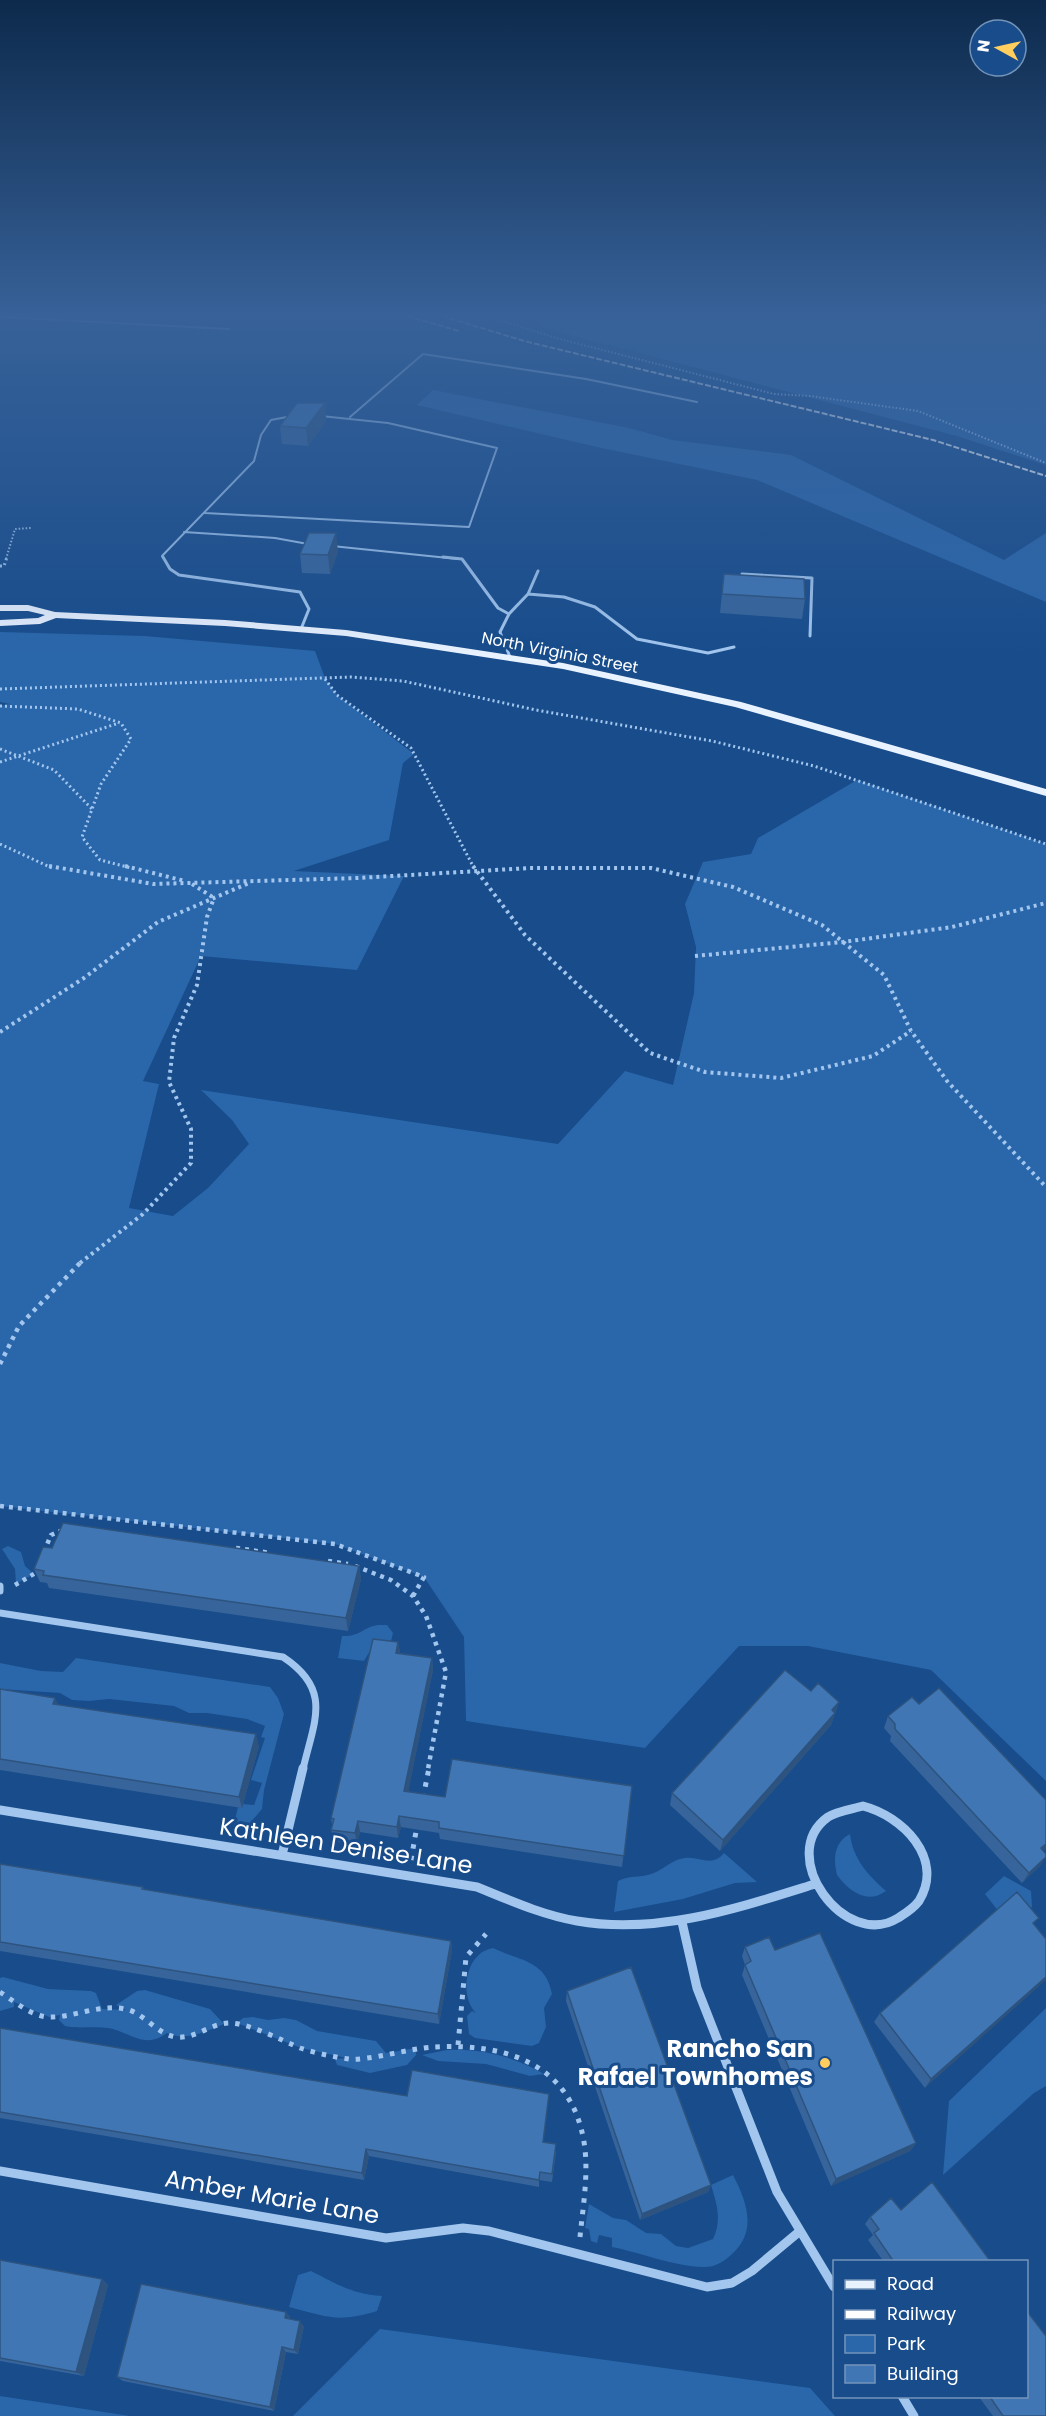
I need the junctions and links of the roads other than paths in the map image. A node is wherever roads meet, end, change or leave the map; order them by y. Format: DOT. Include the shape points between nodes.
graph roads {
  1 [pos="265,429"];
  2 [pos="420,429"];
  3 [pos="205,513"];
  4 [pos="184,532"];
  5 [pos="314,545"];
  6 [pos="325,546"];
  7 [pos="538,571"];
  8 [pos="742,574"];
  9 [pos="528,594"];
  10 [pos="0,608"];
  11 [pos="508,614"];
  12 [pos="55,615"];
  13 [pos="0,623"];
  14 [pos="301,629"];
  15 [pos="810,636"];
  16 [pos="734,647"];
  17 [pos="510,657"];
  18 [pos="1046,793"];
  19 [pos="0,1612"];
  20 [pos="0,1810"];
  21 [pos="282,1855"];
  22 [pos="815,1884"];
  23 [pos="682,1922"];
  24 [pos="0,2171"];
  25 [pos="800,2230"];
  26 [pos="833,2285"];
  27 [pos="903,2398"];
  28 [pos="914,2416"];
  1 -- 3 [label="lane" via="254,461"];
  2 -- 3 [label="lane" via="497,448 469,527"];
  3 -- 4 [label="lane"];
  4 -- 5 [label="lane" via="275,538"];
  4 -- 14 [label="lane" via="162,556 170,569 180,575 300,592 309,609"];
  6 -- 11 [label="lane" via="462,559 498,608"];
  7 -- 9 [label="lane"];
  8 -- 15 [label="lane" via="812,578"];
  9 -- 11 [label="lane"];
  9 -- 16 [label="lane" via="564,597 595,608 637,639 708,653"];
  10 -- 12 [label="main road, North Virginia Street" via="28,608"];
  11 -- 17 [label="lane" via="500,632"];
  12 -- 13 [label="main road, North Virginia Street" via="40,621"];
  12 -- 14 [label="main road, North Virginia Street"];
  14 -- 17 [label="main road, North Virginia Street"];
  17 -- 18 [label="main road, North Virginia Street" via="737,704"];
  19 -- 21 [label="street" via="283,1657 302,1670 314,1686 318,1706"];
  20 -- 21 [label="street, Kathleen Denise Lane"];
  21 -- 23 [label="street, Kathleen Denise Lane" via="477,1887 576,1921 630,1926"];
  22 -- 22 [label="street" via="826,1902 843,1916 881,1925 914,1908 923,1892 926,1873 913,1835 890,1816 863,1806 844,1808 828,1816 816,1829 809,1865"];
  22 -- 23 [label="street, Kathleen Denise Lane"];
  23 -- 25 [label="street" via="697,1988 777,2192"];
  24 -- 25 [label="street, Amber Marie Lane" via="386,2238 463,2228 489,2231 707,2287 732,2283 752,2271"];
  25 -- 26 [label="street"];
  27 -- 28 [label="street"];
}
